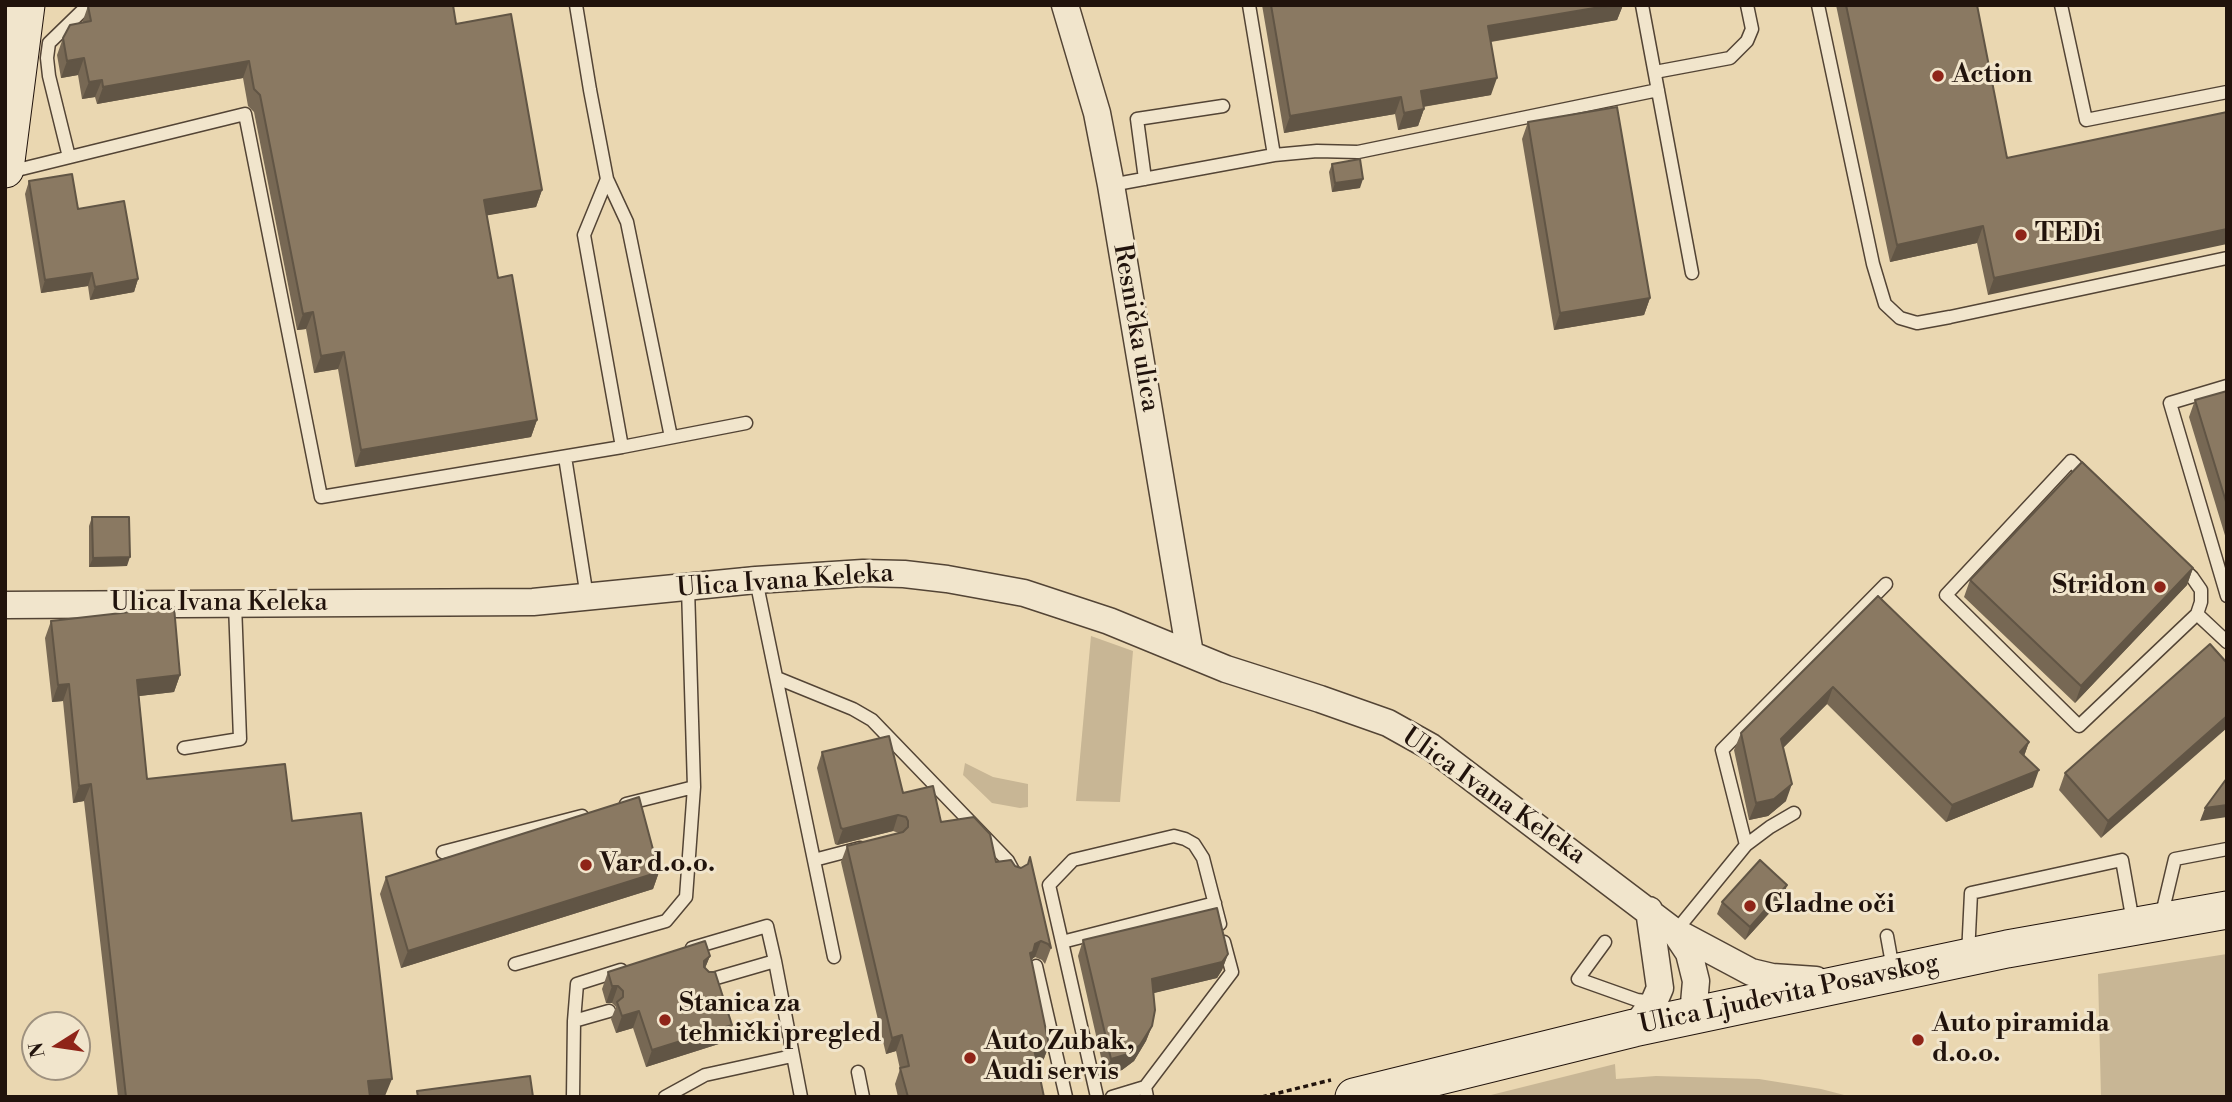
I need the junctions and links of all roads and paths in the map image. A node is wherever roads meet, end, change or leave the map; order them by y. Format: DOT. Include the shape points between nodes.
graph roads {
  1 [pos="26,5"];
  2 [pos="113,5"];
  3 [pos="576,5"];
  4 [pos="1065,5"];
  5 [pos="1249,5"];
  6 [pos="1642,5"];
  7 [pos="1747,5"];
  8 [pos="1818,5"];
  9 [pos="2061,5"];
  10 [pos="1655,72"];
  11 [pos="1658,90"];
  12 [pos="2227,92"];
  13 [pos="1223,106"];
  14 [pos="1274,155"];
  15 [pos="69,158"];
  16 [pos="5,171"];
  17 [pos="607,179"];
  18 [pos="1145,179"];
  19 [pos="1111,185"];
  20 [pos="2227,258"];
  21 [pos="1692,273"];
  22 [pos="2227,386"];
  23 [pos="746,423"];
  24 [pos="671,437"];
  25 [pos="622,447"];
  26 [pos="565,457"];
  27 [pos="756,580"];
  28 [pos="1886,584"];
  29 [pos="688,588"];
  30 [pos="2227,596"];
  31 [pos="587,597"];
  32 [pos="235,604"];
  33 [pos="5,605"];
  34 [pos="2197,614"];
  35 [pos="2227,642"];
  36 [pos="1190,654"];
  37 [pos="777,678"];
  38 [pos="184,748"];
  39 [pos="694,787"];
  40 [pos="615,807"];
  41 [pos="1794,813"];
  42 [pos="588,814"];
  43 [pos="1746,845"];
  44 [pos="867,846"];
  45 [pos="2227,849"];
  46 [pos="443,852"];
  47 [pos="814,860"];
  48 [pos="1015,875"];
  49 [pos="1215,903"];
  50 [pos="1649,910"];
  51 [pos="2227,910"];
  52 [pos="2147,924"];
  53 [pos="1675,932"];
  54 [pos="1886,936"];
  55 [pos="1062,942"];
  56 [pos="1605,942"];
  57 [pos="679,952"];
  58 [pos="834,957"];
  59 [pos="1968,957"];
  60 [pos="775,961"];
  61 [pos="515,964"];
  62 [pos="1036,966"];
  63 [pos="628,968"];
  64 [pos="1894,973"];
  65 [pos="706,981"];
  66 [pos="1853,981"];
  67 [pos="608,1011"];
  68 [pos="1644,1015"];
  69 [pos="1693,1015"];
  70 [pos="574,1021"];
  71 [pos="792,1056"];
  72 [pos="858,1072"];
  73 [pos="1428,1088"];
  74 [pos="1339,1089"];
  75 [pos="1146,1092"];
  76 [pos="573,1097"];
  77 [pos="665,1097"];
  78 [pos="801,1097"];
  79 [pos="863,1097"];
  80 [pos="1066,1097"];
  81 [pos="1097,1097"];
  82 [pos="1112,1097"];
  83 [pos="1262,1097"];
  1 -- 16 [label="main road"];
  2 -- 15 [label="lane" via="83,10 50,43 49,76"];
  3 -- 17 [label="lane"];
  4 -- 19 [label="street, Resnička ulica" via="1097,113"];
  5 -- 14 [label="lane"];
  6 -- 10 [label="lane"];
  7 -- 10 [label="lane" via="1752,29 1730,58"];
  8 -- 20 [label="lane" via="1873,264 1885,304 1900,318 1917,323 1950,317"];
  9 -- 12 [label="lane" via="2086,120"];
  10 -- 11 [label="lane"];
  11 -- 14 [label="lane" via="1358,152"];
  11 -- 21 [label="lane"];
  13 -- 18 [label="lane" via="1137,119"];
  14 -- 18 [label="lane"];
  15 -- 16 [label="lane"];
  15 -- 26 [label="lane" via="245,114 321,497"];
  17 -- 24 [label="lane" via="628,222"];
  17 -- 25 [label="lane" via="584,235"];
  18 -- 19 [label="lane"];
  19 -- 36 [label="street, Resnička ulica"];
  22 -- 30 [label="lane" via="2170,403"];
  23 -- 24 [label="lane"];
  24 -- 25 [label="lane"];
  25 -- 26 [label="lane"];
  26 -- 31 [label="lane"];
  27 -- 29 [label="street, Ulica Ivana Keleka"];
  27 -- 36 [label="street, Ulica Ivana Keleka" via="863,573 984,584 1063,605"];
  27 -- 37 [label="lane"];
  28 -- 43 [label="lane" via="1722,750"];
  29 -- 31 [label="street, Ulica Ivana Keleka"];
  29 -- 39 [label="lane"];
  31 -- 32 [label="street, Ulica Ivana Keleka" via="533,602"];
  32 -- 33 [label="street, Ulica Ivana Keleka"];
  32 -- 38 [label="lane" via="240,739"];
  34 -- 34 [label="lane" via="2079,726 1946,595 2071,461 2192,577 2201,590"];
  34 -- 35 [label="lane"];
  36 -- 50 [label="street, Ulica Ivana Keleka" via="1403,731 1456,765"];
  37 -- 47 [label="lane"];
  37 -- 48 [label="lane" via="872,720 1008,861"];
  39 -- 40 [label="lane"];
  39 -- 61 [label="lane" via="685,897 666,921"];
  41 -- 43 [label="lane"];
  42 -- 46 [label="lane"];
  43 -- 53 [label="lane"];
  44 -- 47 [label="lane"];
  45 -- 52 [label="lane" via="2175,859"];
  47 -- 58 [label="lane"];
  49 -- 55 [label="lane"];
  49 -- 55 [label="lane" via="1203,858 1185,839 1174,836 1073,860 1049,885"];
  49 -- 75 [label="lane" via="1232,972"];
  50 -- 53 [label="street, Ulica Ivana Keleka"];
  50 -- 68 [label="street" via="1660,988"];
  51 -- 52 [label="main road, Ulica Ljudevita Posavskog"];
  52 -- 59 [label="main road, Ulica Ljudevita Posavskog"];
  52 -- 59 [label="lane" via="2122,860 1971,894"];
  53 -- 66 [label="street, Ulica Ivana Keleka" via="1751,972"];
  53 -- 69 [label="street, Ulica Ivana Keleka" via="1689,953 1696,981"];
  54 -- 64 [label="lane"];
  55 -- 81 [label="lane"];
  56 -- 68 [label="lane" via="1578,979 1637,1000"];
  57 -- 60 [label="lane" via="767,926"];
  59 -- 64 [label="main road, Ulica Ljudevita Posavskog"];
  60 -- 65 [label="lane"];
  60 -- 71 [label="lane"];
  62 -- 80 [label="lane"];
  63 -- 70 [label="lane" via="577,984"];
  64 -- 66 [label="main road, Ulica Ljudevita Posavskog"];
  66 -- 69 [label="main road, Ulica Ljudevita Posavskog"];
  67 -- 70 [label="lane"];
  68 -- 69 [label="main road, Ulica Ljudevita Posavskog"];
  68 -- 73 [label="main road, Ulica Ljudevita Posavskog"];
  70 -- 76 [label="lane"];
  71 -- 77 [label="lane" via="705,1075"];
  71 -- 78 [label="lane"];
  72 -- 79 [label="lane"];
  73 -- 74 [label="main road, Ulica Ljudevita Posavskog"];
  74 -- 83 [label="path"];
  75 -- 82 [label="lane"];
}
